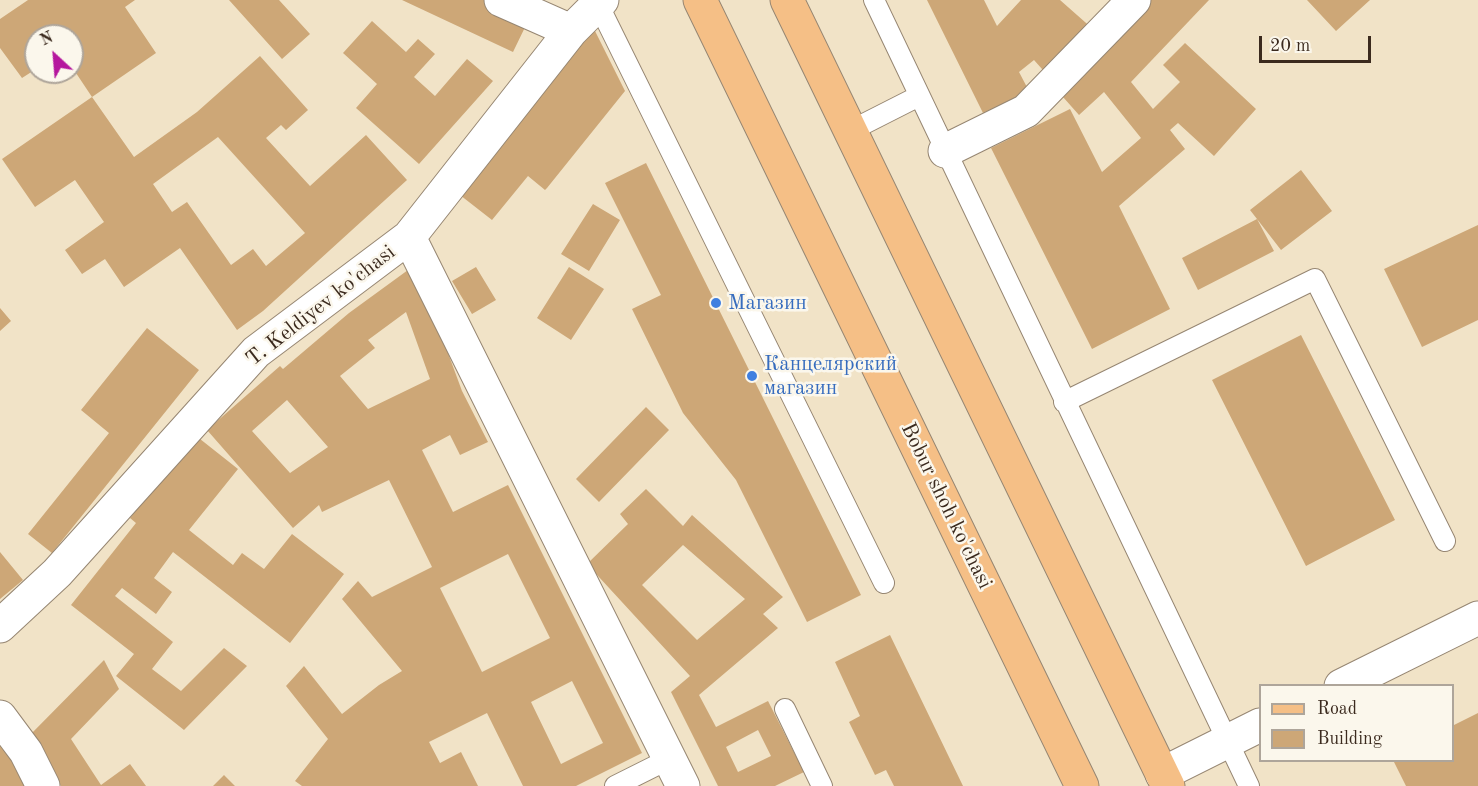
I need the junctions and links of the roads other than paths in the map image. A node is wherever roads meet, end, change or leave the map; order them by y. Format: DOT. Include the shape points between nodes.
graph roads {
  1 [pos="501,0"];
  2 [pos="700,0"];
  3 [pos="787,0"];
  4 [pos="874,0"];
  5 [pos="1134,0"];
  6 [pos="600,2"];
  7 [pos="571,31"];
  8 [pos="919,96"];
  9 [pos="850,131"];
  10 [pos="945,151"];
  11 [pos="409,237"];
  12 [pos="1064,402"];
  13 [pos="1444,541"];
  14 [pos="884,584"];
  15 [pos="1478,618"];
  16 [pos="0,626"];
  17 [pos="1345,684"];
  18 [pos="785,709"];
  19 [pos="0,717"];
  20 [pos="1259,726"];
  21 [pos="1226,742"];
  22 [pos="676,772"];
  23 [pos="1165,780"];
  24 [pos="43,786"];
  25 [pos="615,786"];
  26 [pos="822,786"];
  27 [pos="1082,786"];
  28 [pos="1248,786"];
  1 -- 7 [label="street"];
  2 -- 27 [label="main road, Bobur shoh ko'chasi"];
  3 -- 9 [label="main road"];
  4 -- 8 [label="lane"];
  5 -- 10 [label="street" via="1026,111"];
  6 -- 7 [label="street, T. Keldiyev ko'chasi"];
  6 -- 14 [label="lane"];
  7 -- 11 [label="street, T. Keldiyev ko'chasi"];
  8 -- 9 [label="lane"];
  8 -- 10 [label="lane"];
  9 -- 23 [label="main road"];
  10 -- 12 [label="lane"];
  11 -- 16 [label="street, T. Keldiyev ko'chasi" via="256,352 57,573"];
  11 -- 22 [label="street"];
  12 -- 13 [label="lane" via="1315,279"];
  12 -- 21 [label="lane"];
  15 -- 17 [label="street"];
  18 -- 26 [label="lane"];
  19 -- 24 [label="street" via="26,752"];
  20 -- 21 [label="street"];
  21 -- 23 [label="street"];
  21 -- 28 [label="lane"];
  22 -- 25 [label="lane"];
}
